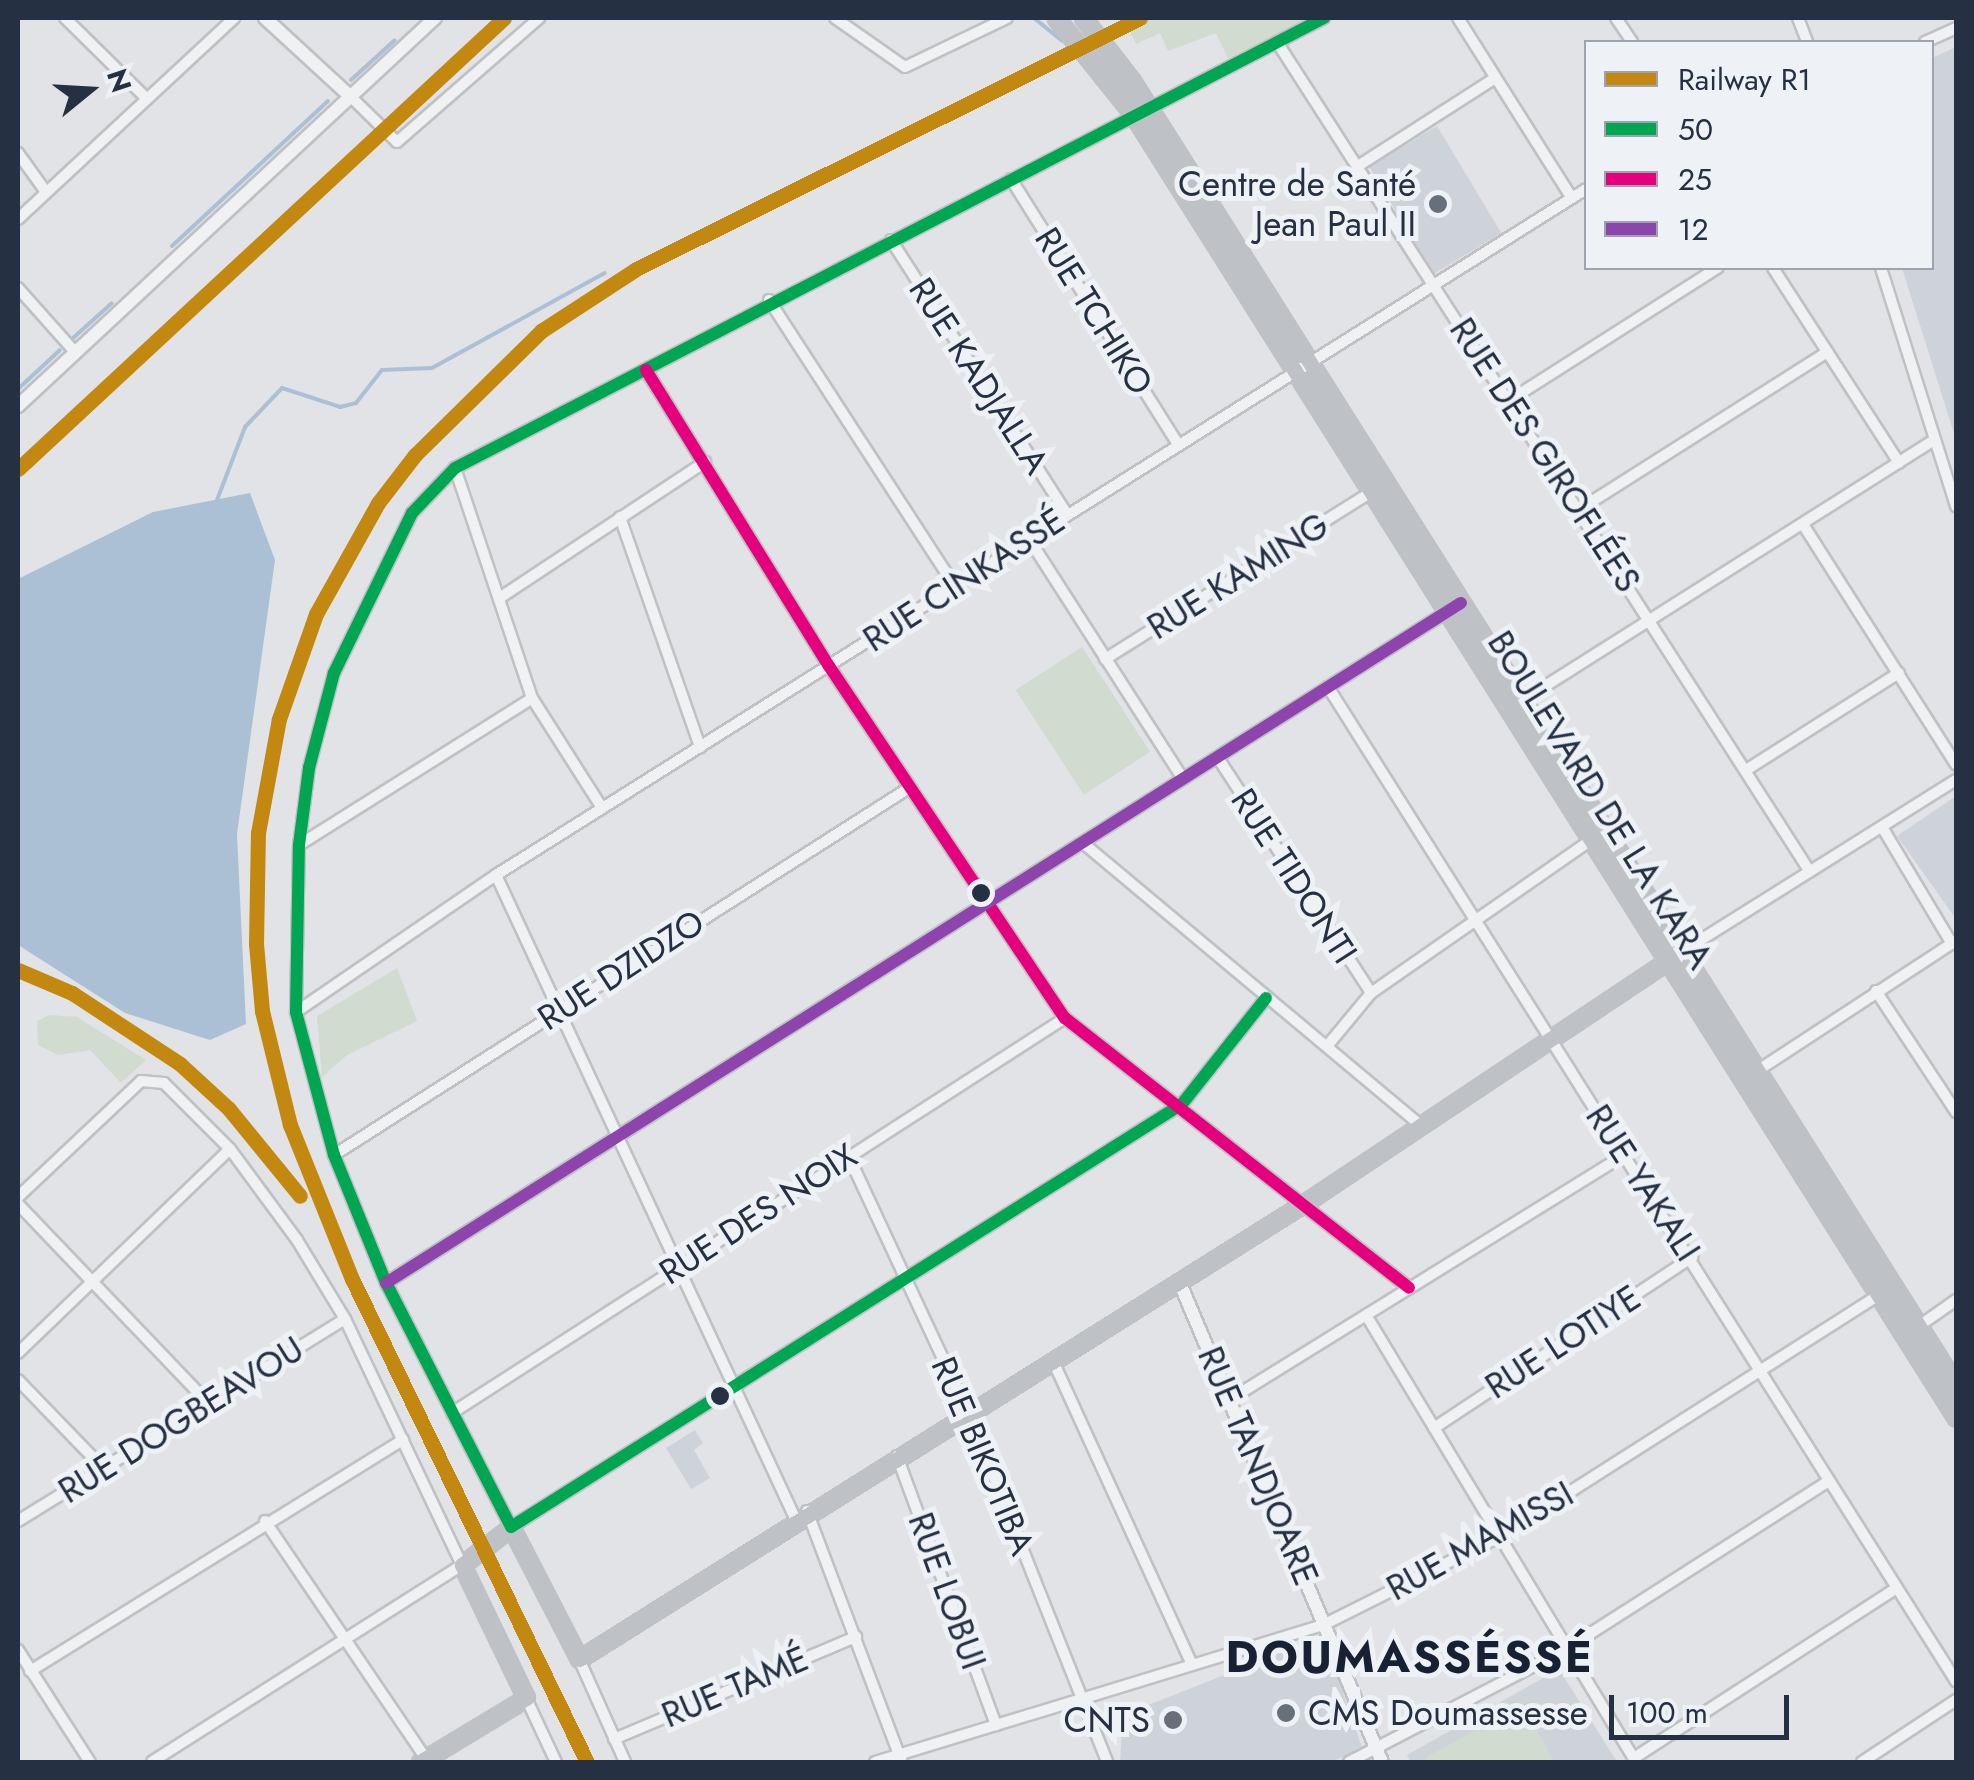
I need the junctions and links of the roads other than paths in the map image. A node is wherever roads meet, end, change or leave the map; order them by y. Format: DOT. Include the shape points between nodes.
graph roads {
  1 [pos="66,18"];
  2 [pos="234,18"];
  3 [pos="264,18"];
  4 [pos="435,18"];
  5 [pos="539,18"];
  6 [pos="835,18"];
  7 [pos="1007,18"];
  8 [pos="1324,18"];
  9 [pos="1458,18"];
  10 [pos="1616,18"];
  11 [pos="1786,18"];
  12 [pos="1087,21"];
  13 [pos="1799,22"];
  14 [pos="1066,27"];
  15 [pos="1956,28"];
  16 [pos="1631,40"];
  17 [pos="1929,40"];
  18 [pos="1277,42"];
  19 [pos="1495,78"];
  20 [pos="351,97"];
  21 [pos="147,98"];
  22 [pos="1139,110"];
  23 [pos="18,153"];
  24 [pos="1358,166"];
  25 [pos="1011,179"];
  26 [pos="1584,190"];
  27 [pos="46,192"];
  28 [pos="1572,198"];
  29 [pos="18,219"];
  30 [pos="891,240"];
  31 [pos="1714,270"];
  32 [pos="1775,270"];
  33 [pos="1882,270"];
  34 [pos="1435,284"];
  35 [pos="18,288"];
  36 [pos="769,300"];
  37 [pos="76,352"];
  38 [pos="1827,352"];
  39 [pos="1307,363"];
  40 [pos="646,370"];
  41 [pos="1510,400"];
  42 [pos="18,406"];
  43 [pos="1936,440"];
  44 [pos="1176,443"];
  45 [pos="706,462"];
  46 [pos="1899,463"];
  47 [pos="455,468"];
  48 [pos="1370,493"];
  49 [pos="1956,506"];
  50 [pos="1580,509"];
  51 [pos="1066,513"];
  52 [pos="620,517"];
  53 [pos="1804,526"];
  54 [pos="1029,539"];
  55 [pos="957,590"];
  56 [pos="502,597"];
  57 [pos="1461,603"];
  58 [pos="1446,614"];
  59 [pos="1652,621"];
  60 [pos="1106,658"];
  61 [pos="830,666"];
  62 [pos="1899,673"];
  63 [pos="1328,686"];
  64 [pos="532,698"];
  65 [pos="1523,700"];
  66 [pos="700,747"];
  67 [pos="1218,758"];
  68 [pos="1956,765"];
  69 [pos="1746,770"];
  70 [pos="1183,779"];
  71 [pos="1956,780"];
  72 [pos="909,788"];
  73 [pos="602,808"];
  74 [pos="1882,827"];
  75 [pos="1592,840"];
  76 [pos="1083,842"];
  77 [pos="299,845"];
  78 [pos="1810,872"];
  79 [pos="496,875"];
  80 [pos="985,906"];
  81 [pos="1472,917"];
  82 [pos="1954,942"];
  83 [pos="1683,951"];
  84 [pos="1667,962"];
  85 [pos="1876,990"];
  86 [pos="1371,993"];
  87 [pos="1266,998"];
  88 [pos="557,1011"];
  89 [pos="296,1012"];
  90 [pos="1065,1018"];
  91 [pos="1549,1041"];
  92 [pos="1328,1045"];
  93 [pos="1761,1069"];
  94 [pos="1182,1104"];
  95 [pos="1956,1112"];
  96 [pos="1418,1122"];
  97 [pos="619,1138"];
  98 [pos="230,1149"];
  99 [pos="1626,1154"];
  100 [pos="334,1155"];
  101 [pos="848,1155"];
  102 [pos="18,1200"];
  103 [pos="1306,1202"];
  104 [pos="1692,1257"];
  105 [pos="678,1265"];
  106 [pos="94,1281"];
  107 [pos="1178,1281"];
  108 [pos="908,1282"];
  109 [pos="386,1283"];
  110 [pos="1409,1288"];
  111 [pos="1873,1299"];
  112 [pos="1956,1300"];
  113 [pos="1366,1315"];
  114 [pos="344,1319"];
  115 [pos="1922,1324"];
  116 [pos="18,1353"];
  117 [pos="1053,1360"];
  118 [pos="1764,1370"];
  119 [pos="18,1380"];
  120 [pos="1956,1385"];
  121 [pos="738,1388"];
  122 [pos="1229,1400"];
  123 [pos="209,1404"];
  124 [pos="452,1412"];
  125 [pos="968,1412"];
  126 [pos="1956,1418"];
  127 [pos="1434,1428"];
  128 [pos="403,1440"];
  129 [pos="898,1456"];
  130 [pos="103,1468"];
  131 [pos="1827,1482"];
  132 [pos="801,1514"];
  133 [pos="18,1521"];
  134 [pos="265,1521"];
  135 [pos="512,1527"];
  136 [pos="1499,1537"];
  137 [pos="462,1565"];
  138 [pos="1895,1589"];
  139 [pos="1325,1624"];
  140 [pos="339,1637"];
  141 [pos="856,1637"];
  142 [pos="1566,1648"];
  143 [pos="18,1650"];
  144 [pos="579,1659"];
  145 [pos="1192,1665"];
  146 [pos="30,1671"];
  147 [pos="1956,1682"];
  148 [pos="526,1698"];
  149 [pos="1083,1699"];
  150 [pos="1956,1700"];
  151 [pos="996,1726"];
  152 [pos="614,1739"];
  153 [pos="1380,1758"];
  154 [pos="901,1759"];
  155 [pos="423,1760"];
  156 [pos="1635,1760"];
  157 [pos="90,1762"];
  158 [pos="152,1762"];
  159 [pos="556,1762"];
  160 [pos="624,1762"];
  161 [pos="875,1762"];
  162 [pos="1107,1762"];
  163 [pos="1349,1762"];
  164 [pos="1862,1762"];
  1 -- 21 [label="street"];
  2 -- 21 [label="street"];
  3 -- 20 [label="street"];
  4 -- 20 [label="street"];
  5 -- 20 [label="street" via="397,142"];
  6 -- 7 [label="street" via="905,67"];
  8 -- 18 [label="street"];
  9 -- 19 [label="street"];
  10 -- 16 [label="street"];
  11 -- 13 [label="street"];
  12 -- 22 [label="main road, BOULEVARD DE LA KARA"];
  14 -- 22 [label="main road, BOULEVARD DE LA KARA"];
  15 -- 17 [label="street"];
  18 -- 22 [label="street"];
  18 -- 24 [label="street, RUE DES GIROFLÉES"];
  19 -- 24 [label="street"];
  19 -- 28 [label="street"];
  20 -- 37 [label="street"];
  21 -- 27 [label="street"];
  22 -- 25 [label="street"];
  22 -- 39 [label="main road, BOULEVARD DE LA KARA"];
  23 -- 27 [label="street"];
  24 -- 34 [label="street, RUE DES GIROFLÉES"];
  25 -- 30 [label="street"];
  25 -- 44 [label="street, RUE TCHIKO"];
  26 -- 28 [label="street, RUE CINKASSÉ"];
  27 -- 29 [label="street"];
  28 -- 34 [label="street, RUE CINKASSÉ"];
  30 -- 36 [label="street"];
  30 -- 51 [label="street, RUE KADJALLA"];
  31 -- 41 [label="street"];
  32 -- 38 [label="street"];
  33 -- 43 [label="street"];
  34 -- 39 [label="street, RUE CINKASSÉ"];
  34 -- 41 [label="street, RUE DES GIROFLÉES"];
  35 -- 37 [label="street"];
  36 -- 40 [label="street"];
  36 -- 55 [label="street"];
  37 -- 42 [label="street"];
  38 -- 46 [label="street"];
  38 -- 50 [label="street"];
  39 -- 44 [label="street, RUE CINKASSÉ"];
  39 -- 48 [label="main road, BOULEVARD DE LA KARA"];
  39 -- 57 [label="main road, BOULEVARD DE LA KARA"];
  40 -- 45 [label="street"];
  40 -- 47 [label="street"];
  41 -- 50 [label="street, RUE DES GIROFLÉES"];
  43 -- 46 [label="street"];
  43 -- 49 [label="street"];
  44 -- 51 [label="street, RUE CINKASSÉ"];
  45 -- 52 [label="street"];
  45 -- 61 [label="street"];
  46 -- 53 [label="street"];
  47 -- 56 [label="street"];
  47 -- 77 [label="street" via="412,513 334,673 308,768"];
  48 -- 58 [label="main road, BOULEVARD DE LA KARA"];
  48 -- 60 [label="street, RUE KAMING"];
  50 -- 59 [label="street, RUE DES GIROFLÉES"];
  51 -- 54 [label="street, RUE CINKASSÉ"];
  52 -- 56 [label="street"];
  52 -- 66 [label="street"];
  53 -- 59 [label="street"];
  53 -- 62 [label="street"];
  54 -- 55 [label="street, RUE CINKASSÉ"];
  54 -- 60 [label="street"];
  55 -- 61 [label="street, RUE CINKASSÉ"];
  56 -- 64 [label="street"];
  57 -- 58 [label="street"];
  57 -- 65 [label="main road, BOULEVARD DE LA KARA"];
  58 -- 63 [label="street"];
  58 -- 75 [label="main road, BOULEVARD DE LA KARA"];
  59 -- 65 [label="street"];
  59 -- 69 [label="street, RUE DES GIROFLÉES"];
  60 -- 70 [label="street"];
  61 -- 66 [label="street, RUE CINKASSÉ"];
  61 -- 72 [label="street"];
  62 -- 68 [label="street"];
  62 -- 69 [label="street"];
  63 -- 67 [label="street"];
  63 -- 81 [label="street, RUE YAKALI"];
  64 -- 73 [label="street"];
  64 -- 77 [label="street"];
  65 -- 83 [label="main road, BOULEVARD DE LA KARA"];
  66 -- 73 [label="street, RUE CINKASSÉ"];
  67 -- 70 [label="street"];
  67 -- 86 [label="street, RUE TIDONTI"];
  69 -- 78 [label="street, RUE DES GIROFLÉES"];
  70 -- 76 [label="street"];
  71 -- 74 [label="street"];
  72 -- 80 [label="street"];
  72 -- 88 [label="street, RUE DZIDZO"];
  73 -- 79 [label="street, RUE CINKASSÉ"];
  74 -- 78 [label="street"];
  74 -- 82 [label="street"];
  75 -- 81 [label="street"];
  75 -- 84 [label="main road, BOULEVARD DE LA KARA"];
  76 -- 80 [label="street"];
  76 -- 87 [label="street"];
  77 -- 89 [label="street"];
  78 -- 83 [label="street"];
  79 -- 88 [label="street"];
  79 -- 89 [label="street, RUE CINKASSÉ"];
  80 -- 90 [label="street"];
  80 -- 97 [label="street"];
  81 -- 86 [label="street"];
  81 -- 91 [label="street, RUE YAKALI"];
  82 -- 85 [label="street"];
  83 -- 84 [label="main road"];
  83 -- 93 [label="main road, BOULEVARD DE LA KARA"];
  84 -- 91 [label="main road"];
  84 -- 111 [label="main road, BOULEVARD DE LA KARA"];
  85 -- 93 [label="street"];
  85 -- 95 [label="street"];
  86 -- 92 [label="street"];
  87 -- 92 [label="street"];
  87 -- 94 [label="street"];
  88 -- 97 [label="street"];
  88 -- 100 [label="street, RUE DZIDZO"];
  89 -- 100 [label="street"];
  90 -- 94 [label="street"];
  90 -- 101 [label="street, RUE DES NOIX"];
  91 -- 96 [label="main road"];
  91 -- 99 [label="street, RUE YAKALI"];
  92 -- 96 [label="street"];
  93 -- 115 [label="main road, BOULEVARD DE LA KARA"];
  94 -- 103 [label="street"];
  94 -- 108 [label="street"];
  96 -- 103 [label="main road"];
  97 -- 105 [label="street"];
  97 -- 109 [label="street"];
  98 -- 102 [label="street" via="164,1082 141,1080"];
  98 -- 106 [label="street"];
  98 -- 114 [label="street"];
  99 -- 104 [label="street, RUE YAKALI"];
  99 -- 110 [label="street"];
  100 -- 109 [label="street"];
  101 -- 105 [label="street, RUE DES NOIX"];
  101 -- 108 [label="street, RUE BIKOTIBA"];
  102 -- 106 [label="street"];
  103 -- 107 [label="main road"];
  103 -- 110 [label="street"];
  104 -- 118 [label="street, RUE YAKALI"];
  104 -- 127 [label="street, RUE LOTIYE"];
  105 -- 121 [label="street"];
  105 -- 124 [label="street, RUE DES NOIX"];
  106 -- 116 [label="street"];
  106 -- 123 [label="street"];
  107 -- 117 [label="main road"];
  107 -- 122 [label="street, RUE TANDJOARE"];
  108 -- 121 [label="street"];
  108 -- 125 [label="street, RUE BIKOTIBA"];
  109 -- 124 [label="street"];
  110 -- 113 [label="street"];
  111 -- 118 [label="street, RUE MAMISSI"];
  111 -- 126 [label="main road, BOULEVARD DE LA KARA"];
  112 -- 115 [label="street"];
  113 -- 122 [label="street"];
  113 -- 127 [label="street"];
  114 -- 123 [label="street, RUE DOGBEAVOU"];
  114 -- 128 [label="street"];
  115 -- 120 [label="main road, BOULEVARD DE LA KARA"];
  117 -- 125 [label="main road"];
  117 -- 145 [label="street"];
  118 -- 131 [label="street, RUE YAKALI"];
  118 -- 136 [label="street, RUE MAMISSI"];
  119 -- 130 [label="street"];
  121 -- 132 [label="street"];
  121 -- 135 [label="street"];
  122 -- 139 [label="street, RUE TANDJOARE"];
  123 -- 130 [label="street, RUE DOGBEAVOU"];
  124 -- 135 [label="street"];
  125 -- 129 [label="main road"];
  125 -- 149 [label="street, RUE BIKOTIBA"];
  127 -- 136 [label="street"];
  128 -- 134 [label="street"];
  128 -- 137 [label="street"];
  129 -- 132 [label="main road"];
  129 -- 151 [label="street, RUE LOBUI"];
  130 -- 133 [label="street, RUE DOGBEAVOU"];
  131 -- 138 [label="street, RUE YAKALI"];
  131 -- 142 [label="street"];
  132 -- 141 [label="street"];
  132 -- 144 [label="main road"];
  134 -- 140 [label="street"];
  134 -- 146 [label="street"];
  135 -- 137 [label="main road"];
  135 -- 144 [label="main road"];
  136 -- 139 [label="street, RUE MAMISSI"];
  136 -- 142 [label="street"];
  137 -- 140 [label="street"];
  137 -- 148 [label="main road"];
  138 -- 147 [label="street, RUE YAKALI"];
  138 -- 156 [label="street"];
  139 -- 145 [label="street, RUE MAMISSI"];
  139 -- 153 [label="street, RUE TANDJOARE"];
  140 -- 155 [label="street"];
  140 -- 158 [label="street"];
  141 -- 152 [label="street, RUE TAMÉ"];
  141 -- 154 [label="street"];
  142 -- 153 [label="street"];
  142 -- 156 [label="street"];
  143 -- 146 [label="street"];
  144 -- 152 [label="street"];
  145 -- 149 [label="street, RUE MAMISSI"];
  146 -- 157 [label="street"];
  148 -- 155 [label="main road"];
  148 -- 159 [label="street"];
  149 -- 151 [label="street, RUE MAMISSI"];
  149 -- 162 [label="street, RUE BIKOTIBA"];
  150 -- 164 [label="street"];
  151 -- 154 [label="street, RUE MAMISSI"];
  152 -- 160 [label="street"];
  153 -- 163 [label="street"];
  154 -- 161 [label="street, RUE MAMISSI"];
}
